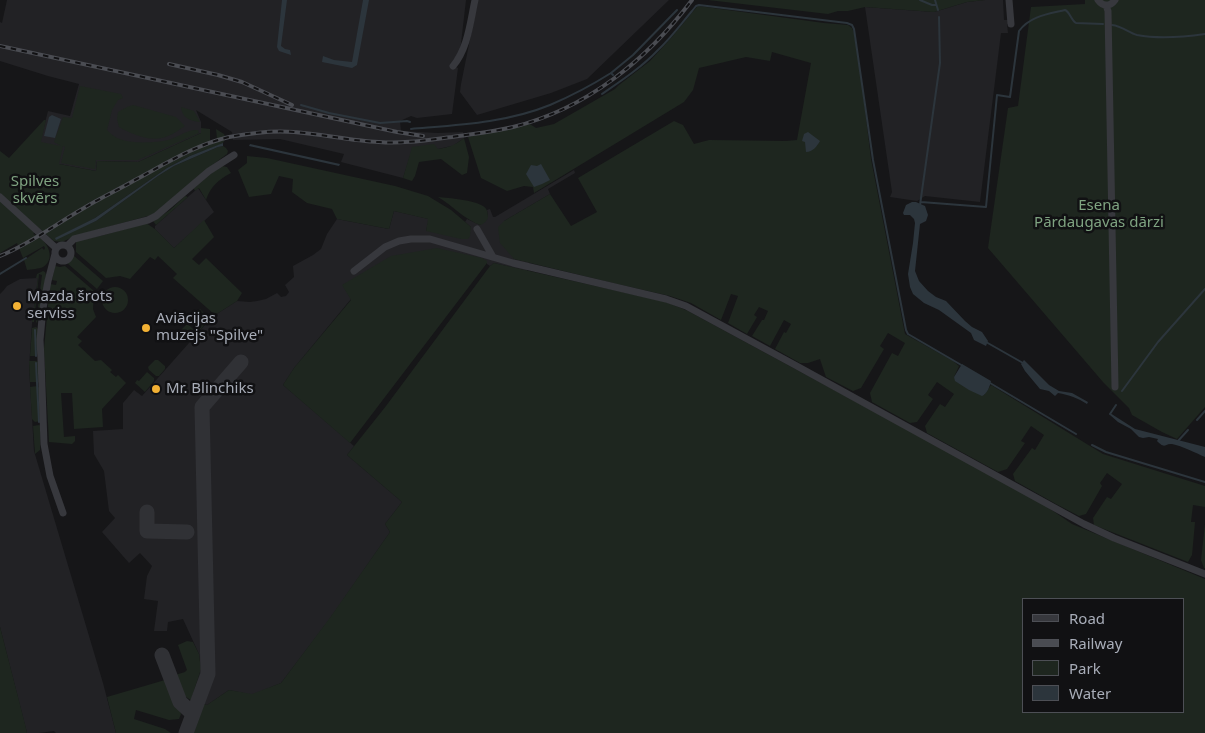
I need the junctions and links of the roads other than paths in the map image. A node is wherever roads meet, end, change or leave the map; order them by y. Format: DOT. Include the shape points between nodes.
graph roads {
  1 [pos="475,0"];
  2 [pos="1009,0"];
  3 [pos="1098,0"];
  4 [pos="1109,5"];
  5 [pos="1011,24"];
  6 [pos="453,66"];
  7 [pos="234,155"];
  8 [pos="0,197"];
  9 [pos="477,229"];
  10 [pos="67,246"];
  11 [pos="56,251"];
  12 [pos="493,258"];
  13 [pos="354,271"];
  14 [pos="1115,387"];
  15 [pos="63,513"];
  16 [pos="1205,574"];
  1 -- 6 [label="street" via="464,49"];
  2 -- 5 [label="street"];
  3 -- 4 [label="street"];
  4 -- 14 [label="street"];
  7 -- 10 [label="street" via="209,171 156,216 74,240"];
  8 -- 11 [label="street"];
  9 -- 12 [label="street"];
  10 -- 11 [label="street" via="61,245"];
  10 -- 11 [label="street" via="70,256 67,259 59,260"];
  11 -- 15 [label="street" via="43,308 40,340 44,444 50,476"];
  12 -- 13 [label="street" via="430,239 411,239 385,247"];
  12 -- 16 [label="street" via="686,306 1084,524"];
}
